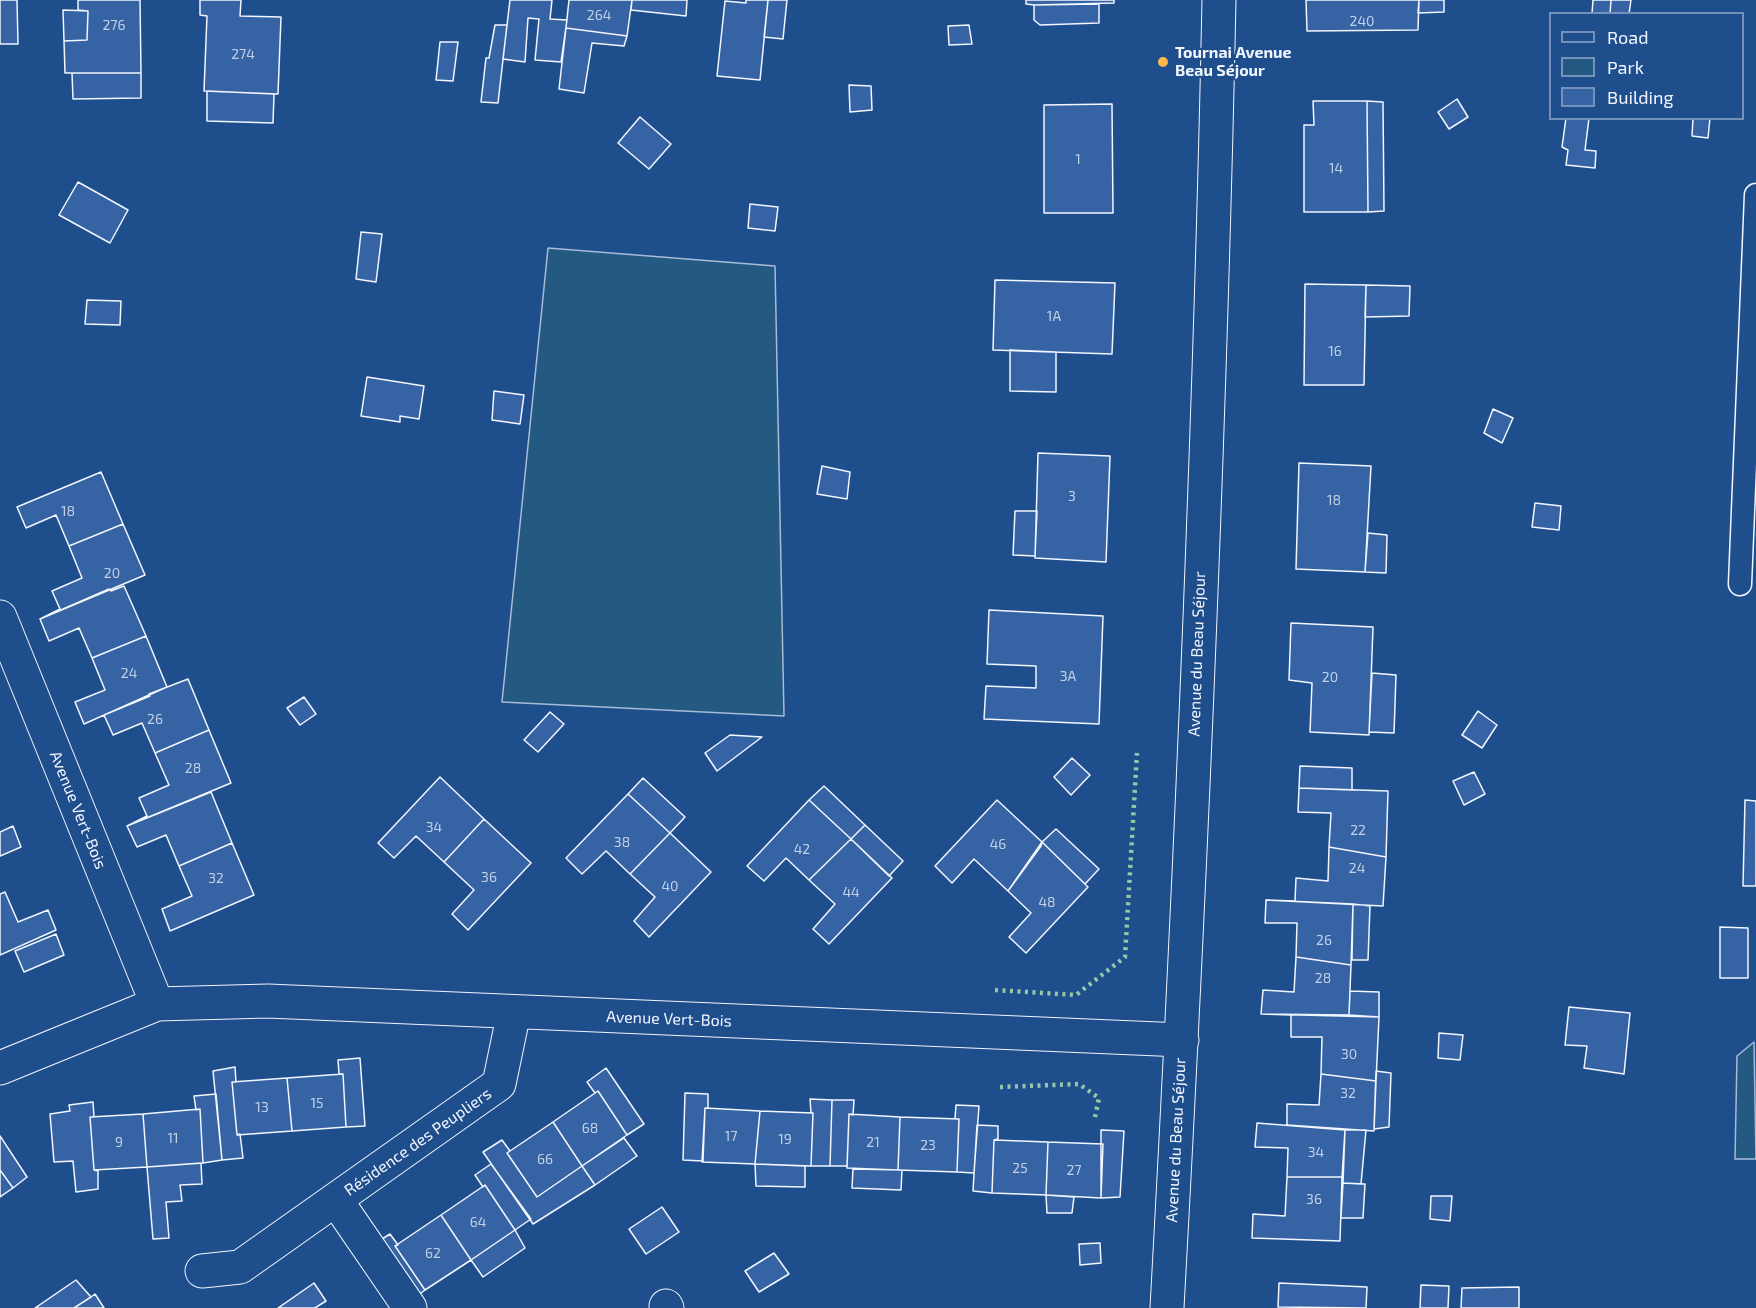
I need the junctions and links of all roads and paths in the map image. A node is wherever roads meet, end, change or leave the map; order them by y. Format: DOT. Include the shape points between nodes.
graph roads {
  1 [pos="1219,0"];
  2 [pos="1756,195"];
  3 [pos="1740,584"];
  4 [pos="0,616"];
  5 [pos="157,1004"];
  6 [pos="513,1012"];
  7 [pos="1182,1040"];
  8 [pos="0,1068"];
  9 [pos="336,1200"];
  10 [pos="202,1271"];
  11 [pos="410,1308"];
  12 [pos="1167,1308"];
  1 -- 7 [label="street, Avenue du Beau Séjour"];
  2 -- 3 [label="lane"];
  4 -- 5 [label="street, Avenue Vert-Bois"];
  5 -- 6 [label="street, Avenue Vert-Bois" via="268,1001"];
  5 -- 8 [label="street, Avenue Vert-Bois"];
  6 -- 7 [label="street, Avenue Vert-Bois"];
  6 -- 9 [label="street, Résidence des Peupliers" via="499,1084"];
  7 -- 12 [label="street, Avenue du Beau Séjour"];
  9 -- 10 [label="street, Résidence des Peupliers" via="240,1267"];
  9 -- 11 [label="street, Résidence des Peupliers"];
}
